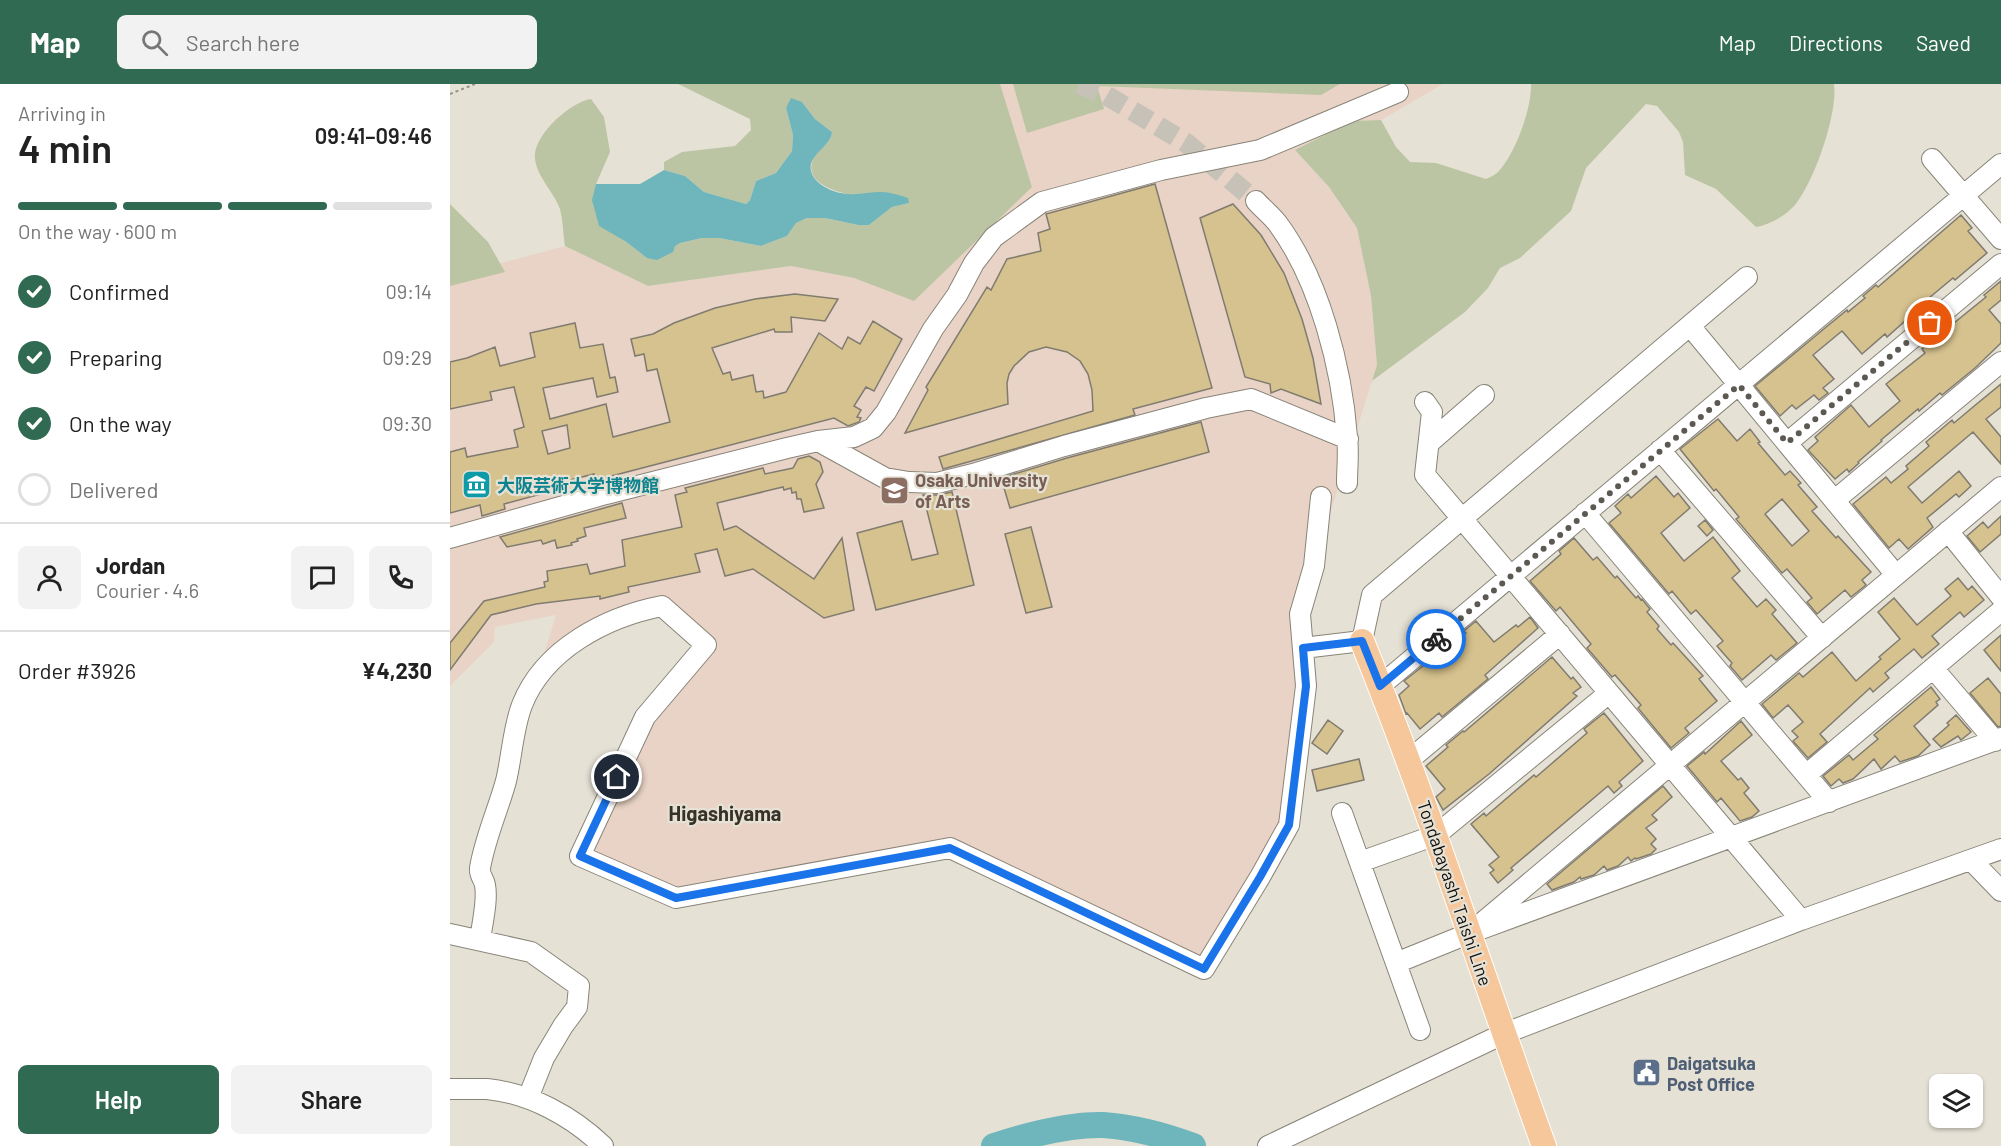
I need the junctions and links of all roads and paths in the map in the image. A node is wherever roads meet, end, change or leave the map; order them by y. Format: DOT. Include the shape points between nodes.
graph roads {
  1 [pos="475,84"];
  2 [pos="1398,92"];
  3 [pos="450,94"];
  4 [pos="1932,159"];
  5 [pos="2001,164"];
  6 [pos="1964,195"];
  7 [pos="1256,201"];
  8 [pos="2001,239"];
  9 [pos="2001,264"];
  10 [pos="1747,277"];
  11 [pos="1690,327"];
  12 [pos="2001,362"];
  13 [pos="1739,385"];
  14 [pos="1484,395"];
  15 [pos="1425,402"];
  16 [pos="1348,439"];
  17 [pos="818,441"];
  18 [pos="1429,442"];
  19 [pos="1787,443"];
  20 [pos="1660,450"];
  21 [pos="1347,483"];
  22 [pos="2001,487"];
  23 [pos="1321,497"];
  24 [pos="1835,500"];
  25 [pos="1585,513"];
  26 [pos="1461,518"];
  27 [pos="1948,531"];
  28 [pos="450,538"];
  29 [pos="1896,575"];
  30 [pos="1511,576"];
  31 [pos="2001,597"];
  32 [pos="2001,611"];
  33 [pos="1560,634"];
  34 [pos="1822,638"];
  35 [pos="1362,641"];
  36 [pos="1303,648"];
  37 [pos="1933,668"];
  38 [pos="1380,686"];
  39 [pos="1608,693"];
  40 [pos="1745,703"];
  41 [pos="1998,740"];
  42 [pos="1408,761"];
  43 [pos="1670,765"];
  44 [pos="1806,775"];
  45 [pos="1829,802"];
  46 [pos="1342,813"];
  47 [pos="1436,835"];
  48 [pos="1731,837"];
  49 [pos="2001,849"];
  50 [pos="1971,860"];
  51 [pos="1360,862"];
  52 [pos="2001,891"];
  53 [pos="1801,920"];
  54 [pos="1470,933"];
  55 [pos="450,934"];
  56 [pos="480,940"];
  57 [pos="1396,963"];
  58 [pos="1420,1030"];
  59 [pos="1503,1034"];
  60 [pos="450,1089"];
  61 [pos="528,1098"];
  62 [pos="603,1146"];
  63 [pos="1268,1146"];
  64 [pos="1544,1146"];
  1 -- 3 [label="path"];
  2 -- 17 [label="street" via="1260,150 1161,170 1042,202 994,237 974,263 873,428 854,436"];
  4 -- 6 [label="street"];
  5 -- 6 [label="street"];
  6 -- 8 [label="street"];
  6 -- 13 [label="street"];
  7 -- 16 [label="street" via="1278,223 1318,303 1340,378"];
  9 -- 19 [label="street"];
  10 -- 11 [label="street"];
  11 -- 13 [label="street"];
  11 -- 26 [label="street"];
  12 -- 24 [label="street"];
  13 -- 19 [label="street"];
  13 -- 20 [label="street"];
  14 -- 18 [label="street"];
  15 -- 18 [label="street" via="1432,412"];
  16 -- 17 [label="street" via="1251,399 936,483 885,478"];
  16 -- 21 [label="street"];
  17 -- 28 [label="street"];
  18 -- 26 [label="street" via="1425,475"];
  19 -- 24 [label="street"];
  20 -- 25 [label="street"];
  20 -- 34 [label="street"];
  22 -- 27 [label="street"];
  23 -- 36 [label="street" via="1314,566 1300,614"];
  24 -- 29 [label="street"];
  25 -- 30 [label="street"];
  25 -- 40 [label="street"];
  26 -- 30 [label="street"];
  26 -- 35 [label="street" via="1372,595"];
  27 -- 29 [label="street"];
  27 -- 31 [label="street"];
  29 -- 34 [label="street"];
  30 -- 33 [label="street"];
  30 -- 38 [label="street"];
  32 -- 37 [label="street"];
  33 -- 39 [label="street"];
  33 -- 42 [label="street"];
  34 -- 40 [label="street"];
  35 -- 36 [label="street"];
  35 -- 38 [label="main road, Tondabayashi Taishi Line"];
  36 -- 56 [label="street" via="1306,686 1289,825 1204,969 950,848 676,898 580,856 645,717 706,645 662,606 637,611 597,628 539,673 522,705 506,781 479,872 485,885"];
  37 -- 41 [label="street"];
  37 -- 44 [label="street"];
  38 -- 42 [label="main road, Tondabayashi Taishi Line"];
  39 -- 43 [label="street"];
  39 -- 47 [label="street"];
  40 -- 43 [label="street"];
  40 -- 44 [label="street"];
  41 -- 45 [label="street"];
  42 -- 47 [label="main road, Tondabayashi Taishi Line"];
  43 -- 48 [label="street"];
  43 -- 54 [label="street"];
  44 -- 45 [label="street"];
  45 -- 48 [label="street"];
  46 -- 51 [label="street"];
  47 -- 51 [label="street"];
  47 -- 54 [label="main road, Tondabayashi Taishi Line"];
  48 -- 53 [label="street"];
  48 -- 54 [label="street"];
  49 -- 50 [label="street"];
  50 -- 52 [label="street"];
  50 -- 53 [label="street"];
  51 -- 57 [label="street"];
  53 -- 59 [label="street"];
  54 -- 57 [label="street"];
  54 -- 59 [label="main road, Tondabayashi Taishi Line"];
  55 -- 56 [label="street"];
  56 -- 61 [label="street" via="531,952 579,986 578,1007 544,1058"];
  57 -- 58 [label="street"];
  59 -- 63 [label="street"];
  59 -- 64 [label="main road, Tondabayashi Taishi Line"];
  60 -- 61 [label="street" via="489,1089"];
  61 -- 62 [label="street" via="591,1134"];
}
